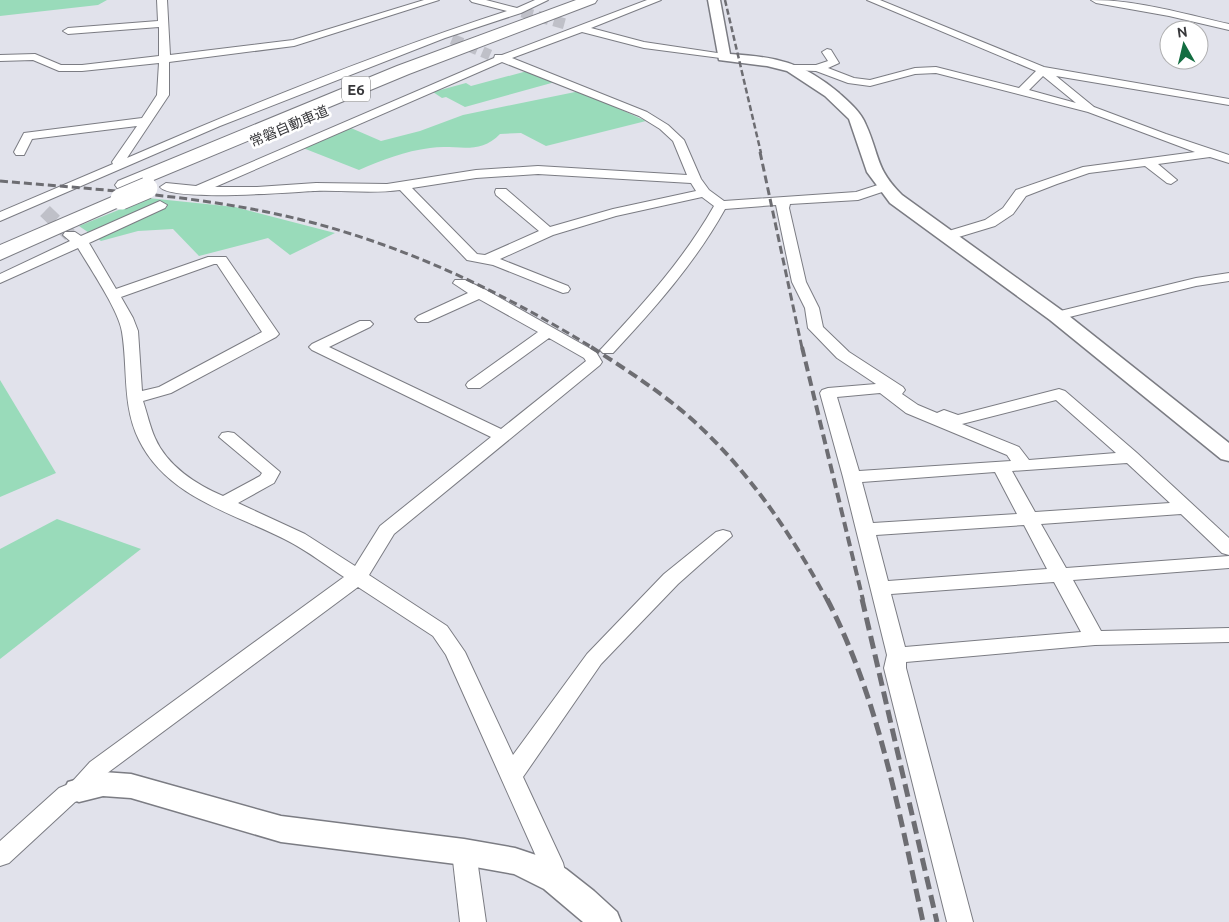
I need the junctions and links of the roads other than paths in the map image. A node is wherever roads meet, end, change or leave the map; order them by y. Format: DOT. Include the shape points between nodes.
graph roads {
  1 [pos="162,0"];
  2 [pos="434,0"];
  3 [pos="475,0"];
  4 [pos="543,0"];
  5 [pos="590,0"];
  6 [pos="611,0"];
  7 [pos="656,0"];
  8 [pos="714,0"];
  9 [pos="872,0"];
  10 [pos="1096,0"];
  11 [pos="520,12"];
  12 [pos="162,24"];
  13 [pos="569,25"];
  14 [pos="1229,27"];
  15 [pos="580,28"];
  16 [pos="68,31"];
  17 [pos="827,52"];
  18 [pos="490,55"];
  19 [pos="724,57"];
  20 [pos="0,58"];
  21 [pos="164,58"];
  22 [pos="503,58"];
  23 [pos="793,68"];
  24 [pos="816,68"];
  25 [pos="1042,70"];
  26 [pos="1021,92"];
  27 [pos="1229,102"];
  28 [pos="1092,110"];
  29 [pos="144,121"];
  30 [pos="20,152"];
  31 [pos="1210,154"];
  32 [pos="1229,159"];
  33 [pos="1148,162"];
  34 [pos="122,164"];
  35 [pos="91,178"];
  36 [pos="695,179"];
  37 [pos="1171,180"];
  38 [pos="403,186"];
  39 [pos="884,187"];
  40 [pos="156,188"];
  41 [pos="121,189"];
  42 [pos="198,190"];
  43 [pos="501,192"];
  44 [pos="704,193"];
  45 [pos="784,201"];
  46 [pos="32,203"];
  47 [pos="160,204"];
  48 [pos="721,205"];
  49 [pos="45,211"];
  50 [pos="0,217"];
  51 [pos="548,232"];
  52 [pos="947,236"];
  53 [pos="75,238"];
  54 [pos="0,241"];
  55 [pos="0,253"];
  56 [pos="486,260"];
  57 [pos="1229,276"];
  58 [pos="0,279"];
  59 [pos="460,283"];
  60 [pos="563,289"];
  61 [pos="481,293"];
  62 [pos="112,295"];
  63 [pos="1057,316"];
  64 [pos="423,318"];
  65 [pos="365,324"];
  66 [pos="550,332"];
  67 [pos="608,350"];
  68 [pos="474,385"];
  69 [pos="134,398"];
  70 [pos="502,436"];
  71 [pos="228,437"];
  72 [pos="1229,454"];
  73 [pos="1131,457"];
  74 [pos="1024,466"];
  75 [pos="1000,467"];
  76 [pos="852,477"];
  77 [pos="223,504"];
  78 [pos="1184,508"];
  79 [pos="1028,518"];
  80 [pos="866,530"];
  81 [pos="723,536"];
  82 [pos="1229,550"];
  83 [pos="1229,562"];
  84 [pos="1059,574"];
  85 [pos="357,578"];
  86 [pos="880,588"];
  87 [pos="1229,635"];
  88 [pos="1095,638"];
  89 [pos="897,655"];
  90 [pos="511,776"];
  91 [pos="79,790"];
  92 [pos="464,852"];
  93 [pos="0,856"];
  94 [pos="555,879"];
  95 [pos="473,922"];
  96 [pos="605,922"];
  97 [pos="960,922"];
  1 -- 12 [label="street"];
  2 -- 21 [label="street" via="294,43"];
  3 -- 11 [label="street"];
  4 -- 11 [label="street"];
  5 -- 41 [label="highway, 常磐自動車道 / E6" via="403,70"];
  6 -- 40 [label="highway, 常磐自動車道 / E6" via="424,71 240,147"];
  7 -- 15 [label="street"];
  8 -- 19 [label="street"];
  9 -- 25 [label="street"];
  10 -- 14 [label="street"];
  11 -- 34 [label="street" via="269,102"];
  12 -- 16 [label="street"];
  12 -- 21 [label="street"];
  13 -- 15 [label="street"];
  15 -- 19 [label="street" via="644,45"];
  15 -- 22 [label="street"];
  17 -- 24 [label="street" via="834,63"];
  18 -- 22 [label="street"];
  19 -- 23 [label="street"];
  20 -- 21 [label="street" via="35,57 59,68 82,68"];
  21 -- 29 [label="street" via="163,95"];
  22 -- 36 [label="street" via="643,114 664,127 678,140"];
  22 -- 42 [label="street"];
  23 -- 24 [label="street"];
  23 -- 39 [label="street" via="854,114 868,160"];
  24 -- 26 [label="street" via="852,81 870,83 916,71 936,70"];
  25 -- 26 [label="street"];
  25 -- 27 [label="street"];
  25 -- 28 [label="street"];
  26 -- 28 [label="street"];
  28 -- 31 [label="street"];
  29 -- 30 [label="street" via="28,136"];
  29 -- 34 [label="street" via="118,162"];
  31 -- 32 [label="street"];
  31 -- 33 [label="street"];
  33 -- 37 [label="street"];
  33 -- 52 [label="street" via="1087,170 1037,186 1021,193 1008,211 990,223"];
  34 -- 35 [label="street"];
  35 -- 41 [label="street"];
  35 -- 46 [label="street"];
  36 -- 38 [label="street" via="538,170 466,175"];
  36 -- 44 [label="street"];
  38 -- 42 [label="street"];
  38 -- 56 [label="street" via="472,257"];
  39 -- 45 [label="street" via="858,196"];
  39 -- 52 [label="street"];
  40 -- 41 [label="highway, 常磐自動車道 / E6, bridge"];
  40 -- 42 [label="street"];
  41 -- 54 [label="highway, 常磐自動車道 / E6"];
  41 -- 55 [label="highway, 常磐自動車道 / E6"];
  43 -- 51 [label="street"];
  44 -- 48 [label="street"];
  44 -- 51 [label="street"];
  45 -- 48 [label="street"];
  45 -- 73 [label="street" via="782,208 799,282 812,308 816,328 843,355 921,406 957,420 1059,394"];
  46 -- 49 [label="street"];
  46 -- 50 [label="street"];
  47 -- 53 [label="street"];
  48 -- 67 [label="street" via="705,235 668,286"];
  51 -- 56 [label="street"];
  52 -- 63 [label="street"];
  53 -- 58 [label="street"];
  53 -- 62 [label="street"];
  56 -- 60 [label="street"];
  57 -- 63 [label="street"];
  59 -- 61 [label="street"];
  61 -- 64 [label="street"];
  61 -- 66 [label="street"];
  62 -- 69 [label="street" via="130,331"];
  62 -- 69 [label="street" via="221,260 271,334 165,390"];
  63 -- 72 [label="street"];
  65 -- 70 [label="street" via="317,347"];
  66 -- 68 [label="street"];
  66 -- 70 [label="street" via="590,355 594,362"];
  69 -- 77 [label="street" via="147,440 167,468 198,492"];
  70 -- 85 [label="street" via="388,530"];
  71 -- 77 [label="street" via="271,472 268,479"];
  73 -- 74 [label="street"];
  73 -- 78 [label="street"];
  74 -- 75 [label="street"];
  74 -- 76 [label="street" via="1013,451 912,409 883,388 828,393"];
  75 -- 76 [label="street"];
  75 -- 79 [label="street"];
  76 -- 80 [label="street"];
  77 -- 85 [label="street" via="298,538"];
  78 -- 79 [label="street"];
  78 -- 82 [label="street"];
  79 -- 80 [label="street"];
  79 -- 84 [label="street"];
  80 -- 86 [label="street"];
  81 -- 90 [label="street" via="672,579 594,659"];
  83 -- 84 [label="street"];
  84 -- 86 [label="street"];
  84 -- 88 [label="street"];
  85 -- 90 [label="street" via="440,631 455,652"];
  85 -- 91 [label="street" via="98,768"];
  86 -- 89 [label="street"];
  87 -- 88 [label="street"];
  88 -- 89 [label="street"];
  89 -- 97 [label="street" via="895,668"];
  90 -- 94 [label="street" via="551,863"];
  91 -- 92 [label="street" via="102,784 131,786 281,829"];
  91 -- 93 [label="street" via="67,795"];
  92 -- 94 [label="street" via="515,861"];
  92 -- 95 [label="street"];
  94 -- 96 [label="street"];
}
